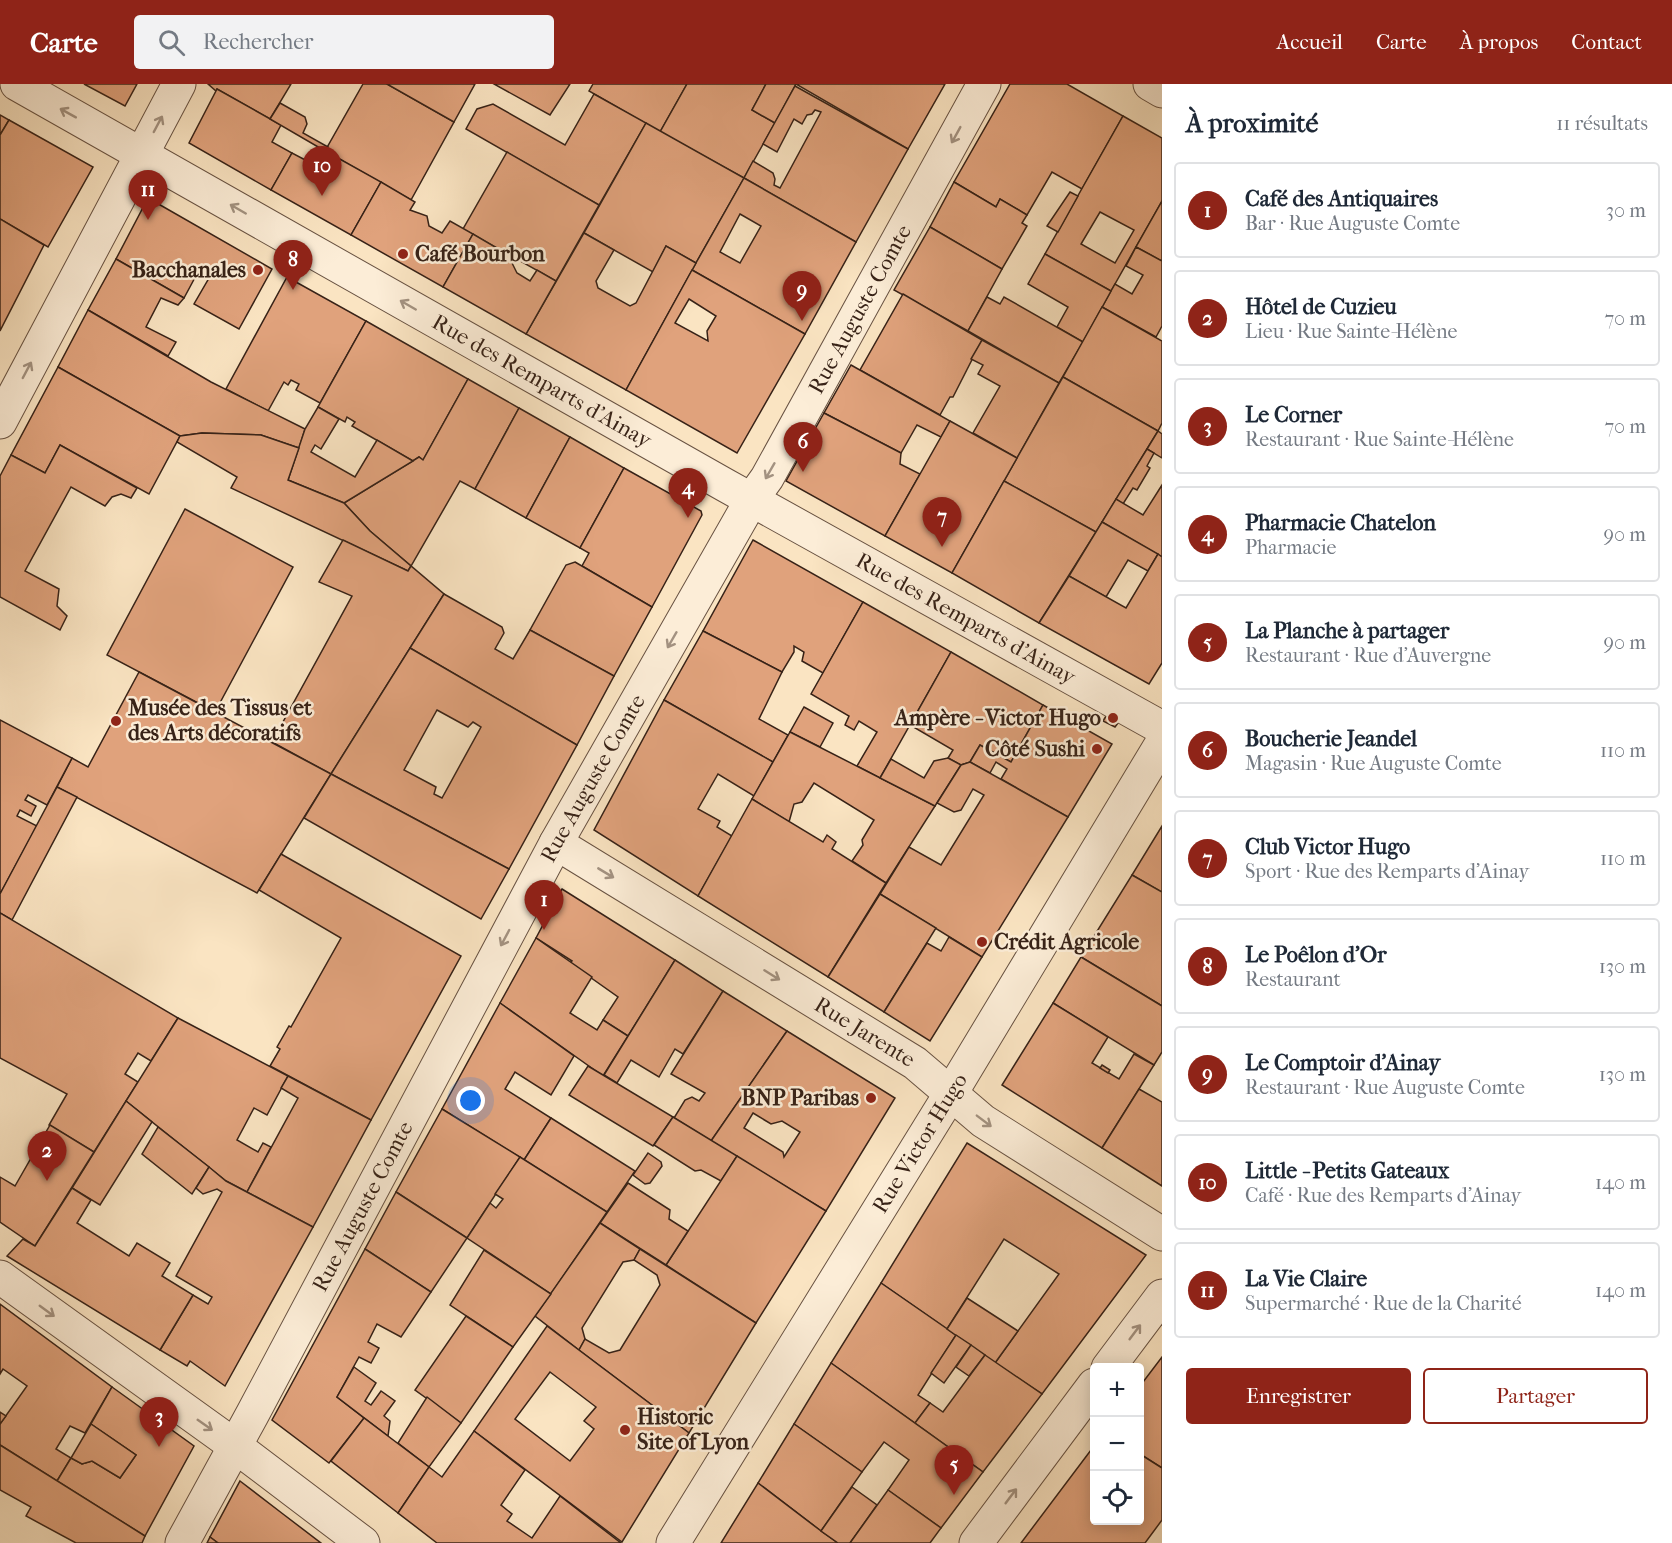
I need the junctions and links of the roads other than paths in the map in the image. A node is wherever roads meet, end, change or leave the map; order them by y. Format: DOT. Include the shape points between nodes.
graph roads {
  1 [pos="17,84"];
  2 [pos="179,84"];
  3 [pos="984,84"];
  4 [pos="1150,84"];
  5 [pos="1162,91"];
  6 [pos="142,154"];
  7 [pos="0,422"];
  8 [pos="752,499"];
  9 [pos="1162,728"];
  10 [pos="1162,743"];
  11 [pos="556,843"];
  12 [pos="951,1093"];
  13 [pos="1162,1234"];
  14 [pos="0,1277"];
  15 [pos="1162,1296"];
  16 [pos="1112,1363"];
  17 [pos="1090,1393"];
  18 [pos="235,1446"];
  19 [pos="182,1543"];
  20 [pos="363,1543"];
  21 [pos="673,1543"];
  22 [pos="976,1543"];
  6 -- 1 [label="street, Rue des Remparts d'Ainay, one-way"];
  6 -- 2 [label="street, one-way"];
  3 -- 8 [label="street, Rue Auguste Comte, one-way"];
  4 -- 5 [label="street"];
  7 -- 6 [label="street, one-way"];
  8 -- 6 [label="street, Rue des Remparts d'Ainay, one-way"];
  8 -- 9 [label="street, Rue des Remparts d'Ainay"];
  8 -- 11 [label="street, Rue Auguste Comte, one-way"];
  10 -- 12 [label="street, Rue Victor Hugo"];
  11 -- 12 [label="street, Rue Jarente, one-way" via="915,1063"];
  11 -- 18 [label="street, Rue Auguste Comte, one-way"];
  12 -- 13 [label="street, Rue Jarente, one-way" via="983,1121"];
  12 -- 21 [label="street, Rue Victor Hugo"];
  14 -- 18 [label="street, one-way"];
  16 -- 15 [label="street, one-way"];
  22 -- 17 [label="street, one-way"];
  18 -- 19 [label="street, Rue Auguste Comte"];
  18 -- 20 [label="street"];
}
